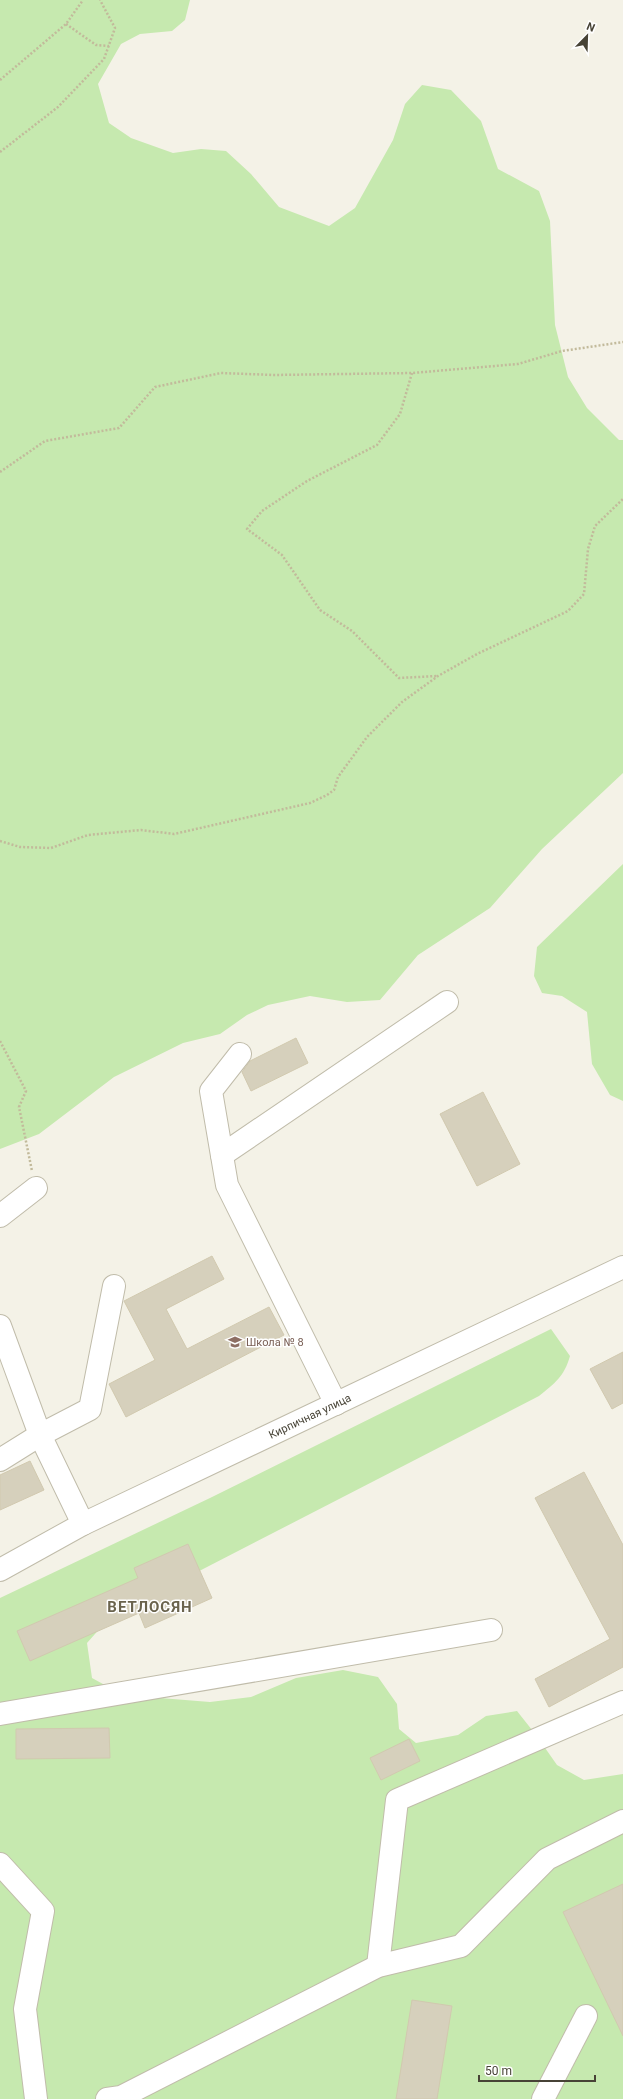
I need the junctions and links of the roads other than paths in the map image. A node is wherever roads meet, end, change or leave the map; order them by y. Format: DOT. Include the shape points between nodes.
graph roads {
  1 [pos="447,1002"];
  2 [pos="240,1054"];
  3 [pos="222,1155"];
  4 [pos="36,1188"];
  5 [pos="0,1216"];
  6 [pos="623,1267"];
  7 [pos="114,1286"];
  8 [pos="0,1326"];
  9 [pos="336,1404"];
  10 [pos="40,1435"];
  11 [pos="0,1460"];
  12 [pos="84,1524"];
  13 [pos="0,1570"];
  14 [pos="491,1630"];
  15 [pos="623,1702"];
  16 [pos="0,1714"];
  17 [pos="623,1821"];
  18 [pos="0,1864"];
  19 [pos="378,1966"];
  20 [pos="586,2016"];
  21 [pos="36,2099"];
  22 [pos="107,2099"];
  23 [pos="543,2099"];
  1 -- 3 [label="street"];
  2 -- 3 [label="street" via="211,1091"];
  3 -- 9 [label="street" via="227,1185"];
  4 -- 5 [label="street"];
  6 -- 9 [label="street, Кирпичная улица"];
  7 -- 10 [label="street" via="90,1409"];
  8 -- 10 [label="street"];
  9 -- 12 [label="street, Кирпичная улица"];
  10 -- 11 [label="street"];
  10 -- 12 [label="street"];
  12 -- 13 [label="street, Кирпичная улица"];
  14 -- 16 [label="street"];
  15 -- 19 [label="street" via="397,1800"];
  17 -- 19 [label="street" via="547,1859 461,1946"];
  18 -- 21 [label="street" via="43,1911 25,2008"];
  19 -- 22 [label="street" via="121,2097"];
  20 -- 23 [label="street"];
}
